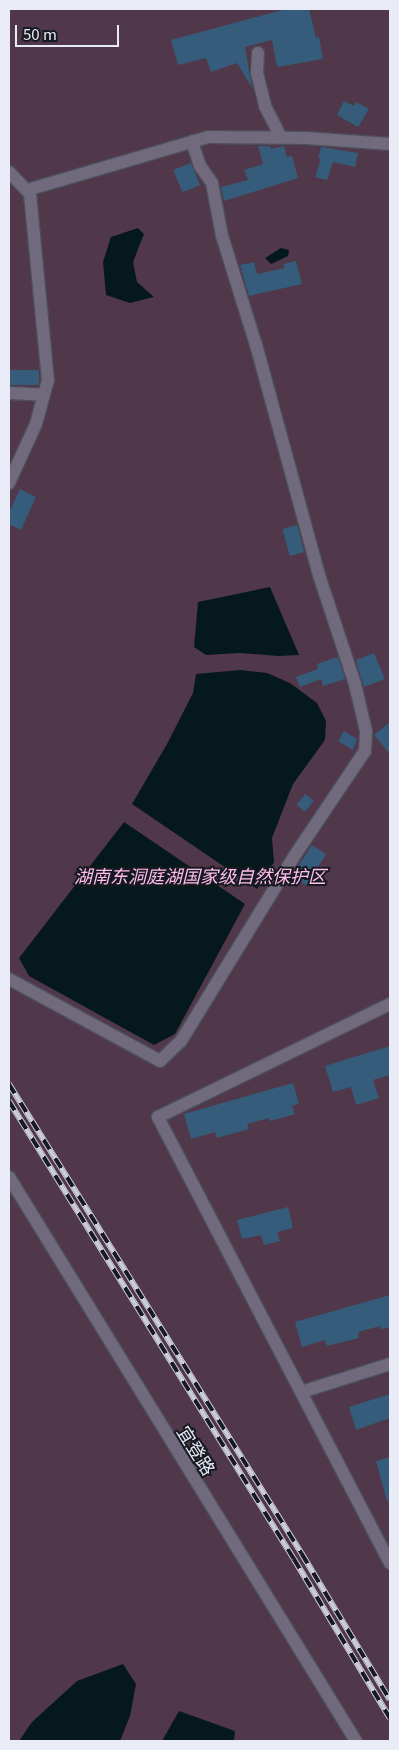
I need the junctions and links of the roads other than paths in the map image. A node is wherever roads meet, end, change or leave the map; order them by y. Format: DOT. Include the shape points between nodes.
graph roads {
  1 [pos="258,54"];
  2 [pos="281,137"];
  3 [pos="192,141"];
  4 [pos="390,144"];
  5 [pos="9,172"];
  6 [pos="27,190"];
  7 [pos="9,394"];
  8 [pos="44,395"];
  9 [pos="9,483"];
  10 [pos="9,978"];
  11 [pos="390,1004"];
  12 [pos="9,1177"];
  13 [pos="390,1364"];
  14 [pos="301,1392"];
  15 [pos="390,1563"];
  16 [pos="356,1741"];
  1 -- 2 [label="street" via="257,73 265,106"];
  2 -- 3 [label="street" via="208,137"];
  2 -- 4 [label="street"];
  3 -- 6 [label="street"];
  3 -- 10 [label="street" via="200,166 212,183 222,236 319,575 355,684 366,731 365,751 293,858 181,1041 160,1060"];
  5 -- 6 [label="street"];
  6 -- 8 [label="street" via="30,194 48,380"];
  7 -- 8 [label="street"];
  8 -- 9 [label="street" via="36,424"];
  11 -- 14 [label="street" via="158,1117"];
  12 -- 16 [label="street, 宜登路"];
  13 -- 14 [label="street"];
  14 -- 15 [label="street"];
}
